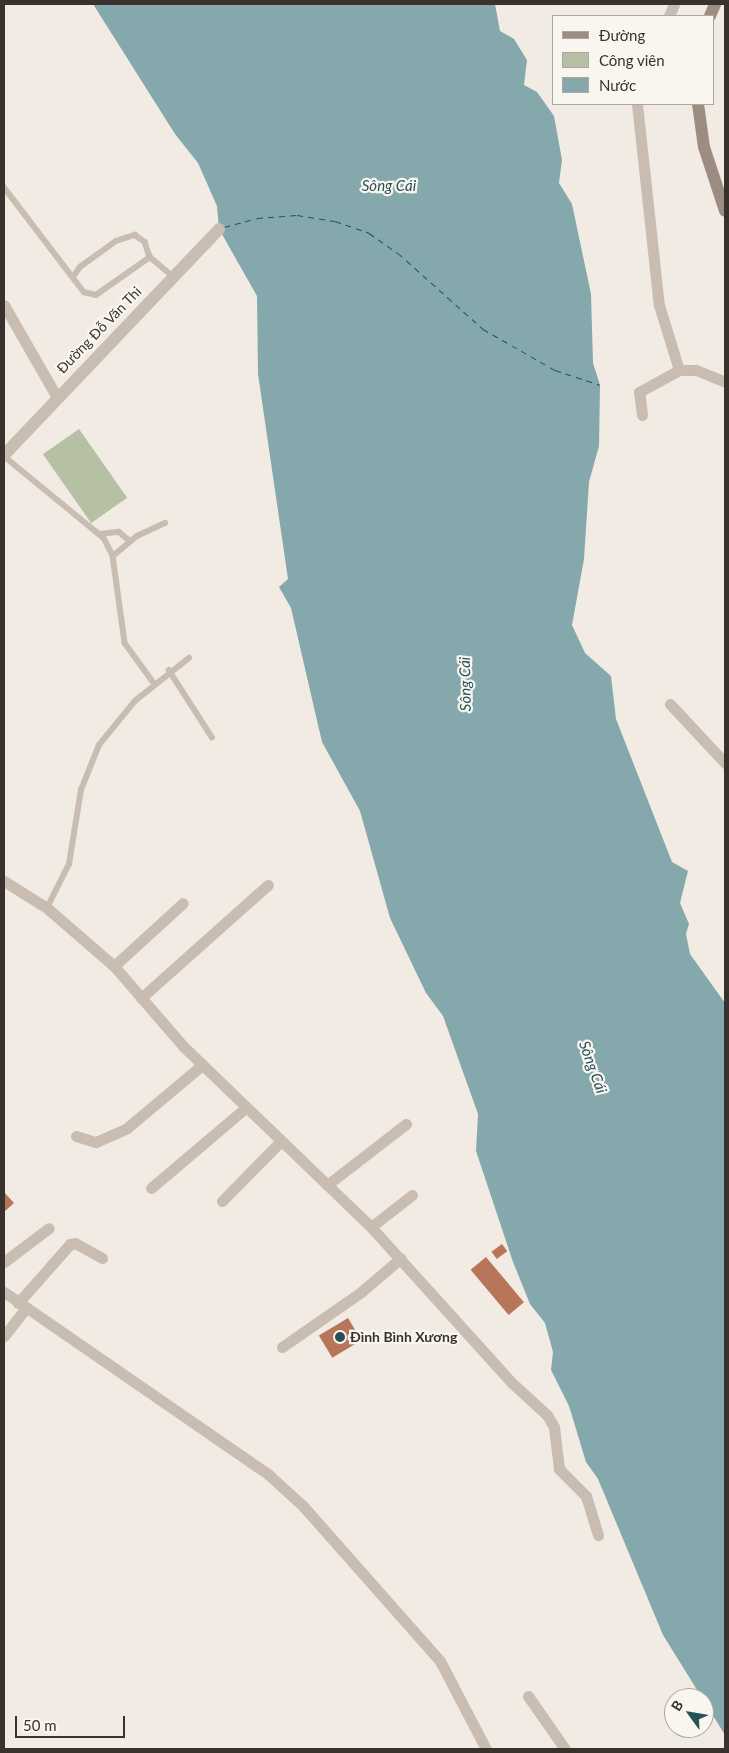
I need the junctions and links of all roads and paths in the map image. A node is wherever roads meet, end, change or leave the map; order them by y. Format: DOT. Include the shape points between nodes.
graph roads {
  1 [pos="637,105"];
  2 [pos="698,105"];
  3 [pos="4,187"];
  4 [pos="725,211"];
  5 [pos="219,229"];
  6 [pos="150,257"];
  7 [pos="173,276"];
  8 [pos="73,277"];
  9 [pos="4,305"];
  10 [pos="679,370"];
  11 [pos="725,382"];
  12 [pos="57,397"];
  13 [pos="642,415"];
  14 [pos="4,456"];
  15 [pos="165,523"];
  16 [pos="99,534"];
  17 [pos="130,541"];
  18 [pos="113,556"];
  19 [pos="190,658"];
  20 [pos="169,670"];
  21 [pos="154,683"];
  22 [pos="670,704"];
  23 [pos="212,738"];
  24 [pos="725,763"];
  25 [pos="4,882"];
  26 [pos="268,885"];
  27 [pos="183,903"];
  28 [pos="47,908"];
  29 [pos="114,966"];
  30 [pos="142,998"];
  31 [pos="202,1065"];
  32 [pos="244,1108"];
  33 [pos="406,1124"];
  34 [pos="76,1136"];
  35 [pos="281,1142"];
  36 [pos="327,1185"];
  37 [pos="151,1188"];
  38 [pos="412,1195"];
  39 [pos="222,1201"];
  40 [pos="371,1227"];
  41 [pos="49,1228"];
  42 [pos="102,1258"];
  43 [pos="401,1258"];
  44 [pos="4,1262"];
  45 [pos="4,1292"];
  46 [pos="22,1306"];
  47 [pos="4,1336"];
  48 [pos="282,1347"];
  49 [pos="598,1535"];
  50 [pos="528,1696"];
  51 [pos="486,1749"];
  52 [pos="564,1749"];
  1 -- 10 [label="street" via="659,305"];
  2 -- 4 [label="main road" via="704,147"];
  3 -- 8 [label="lane"];
  5 -- 7 [label="street, Đường Đỗ Văn Thi"];
  6 -- 7 [label="lane"];
  6 -- 8 [label="lane" via="96,295 84,292"];
  6 -- 8 [label="lane" via="146,242 135,235 116,241 80,267"];
  7 -- 12 [label="street, Đường Đỗ Văn Thi"];
  9 -- 12 [label="street"];
  10 -- 11 [label="street" via="696,370"];
  10 -- 13 [label="street" via="639,392"];
  12 -- 14 [label="street, Đường Đỗ Văn Thi"];
  14 -- 16 [label="lane"];
  15 -- 17 [label="lane"];
  16 -- 17 [label="lane" via="114,530"];
  16 -- 18 [label="lane"];
  17 -- 18 [label="lane"];
  18 -- 21 [label="lane" via="125,643"];
  19 -- 20 [label="lane"];
  20 -- 21 [label="lane"];
  20 -- 23 [label="lane"];
  21 -- 28 [label="lane" via="114,725 91,762 72,827 69,864"];
  22 -- 24 [label="street"];
  25 -- 28 [label="street"];
  26 -- 30 [label="street"];
  27 -- 29 [label="street"];
  28 -- 29 [label="street"];
  29 -- 30 [label="street"];
  30 -- 31 [label="street"];
  31 -- 32 [label="street"];
  31 -- 34 [label="street" via="126,1128 96,1142"];
  32 -- 35 [label="street"];
  32 -- 37 [label="street"];
  33 -- 36 [label="street"];
  35 -- 36 [label="street"];
  35 -- 39 [label="street"];
  36 -- 40 [label="street"];
  38 -- 40 [label="street"];
  40 -- 43 [label="street"];
  41 -- 44 [label="street"];
  42 -- 46 [label="street" via="75,1242 70,1244"];
  43 -- 48 [label="street" via="361,1292"];
  43 -- 49 [label="street" via="511,1382 552,1420 559,1469 590,1501"];
  45 -- 46 [label="street"];
  46 -- 47 [label="street"];
  46 -- 51 [label="street" via="269,1475 303,1506 440,1661"];
  50 -- 52 [label="street"];
}
